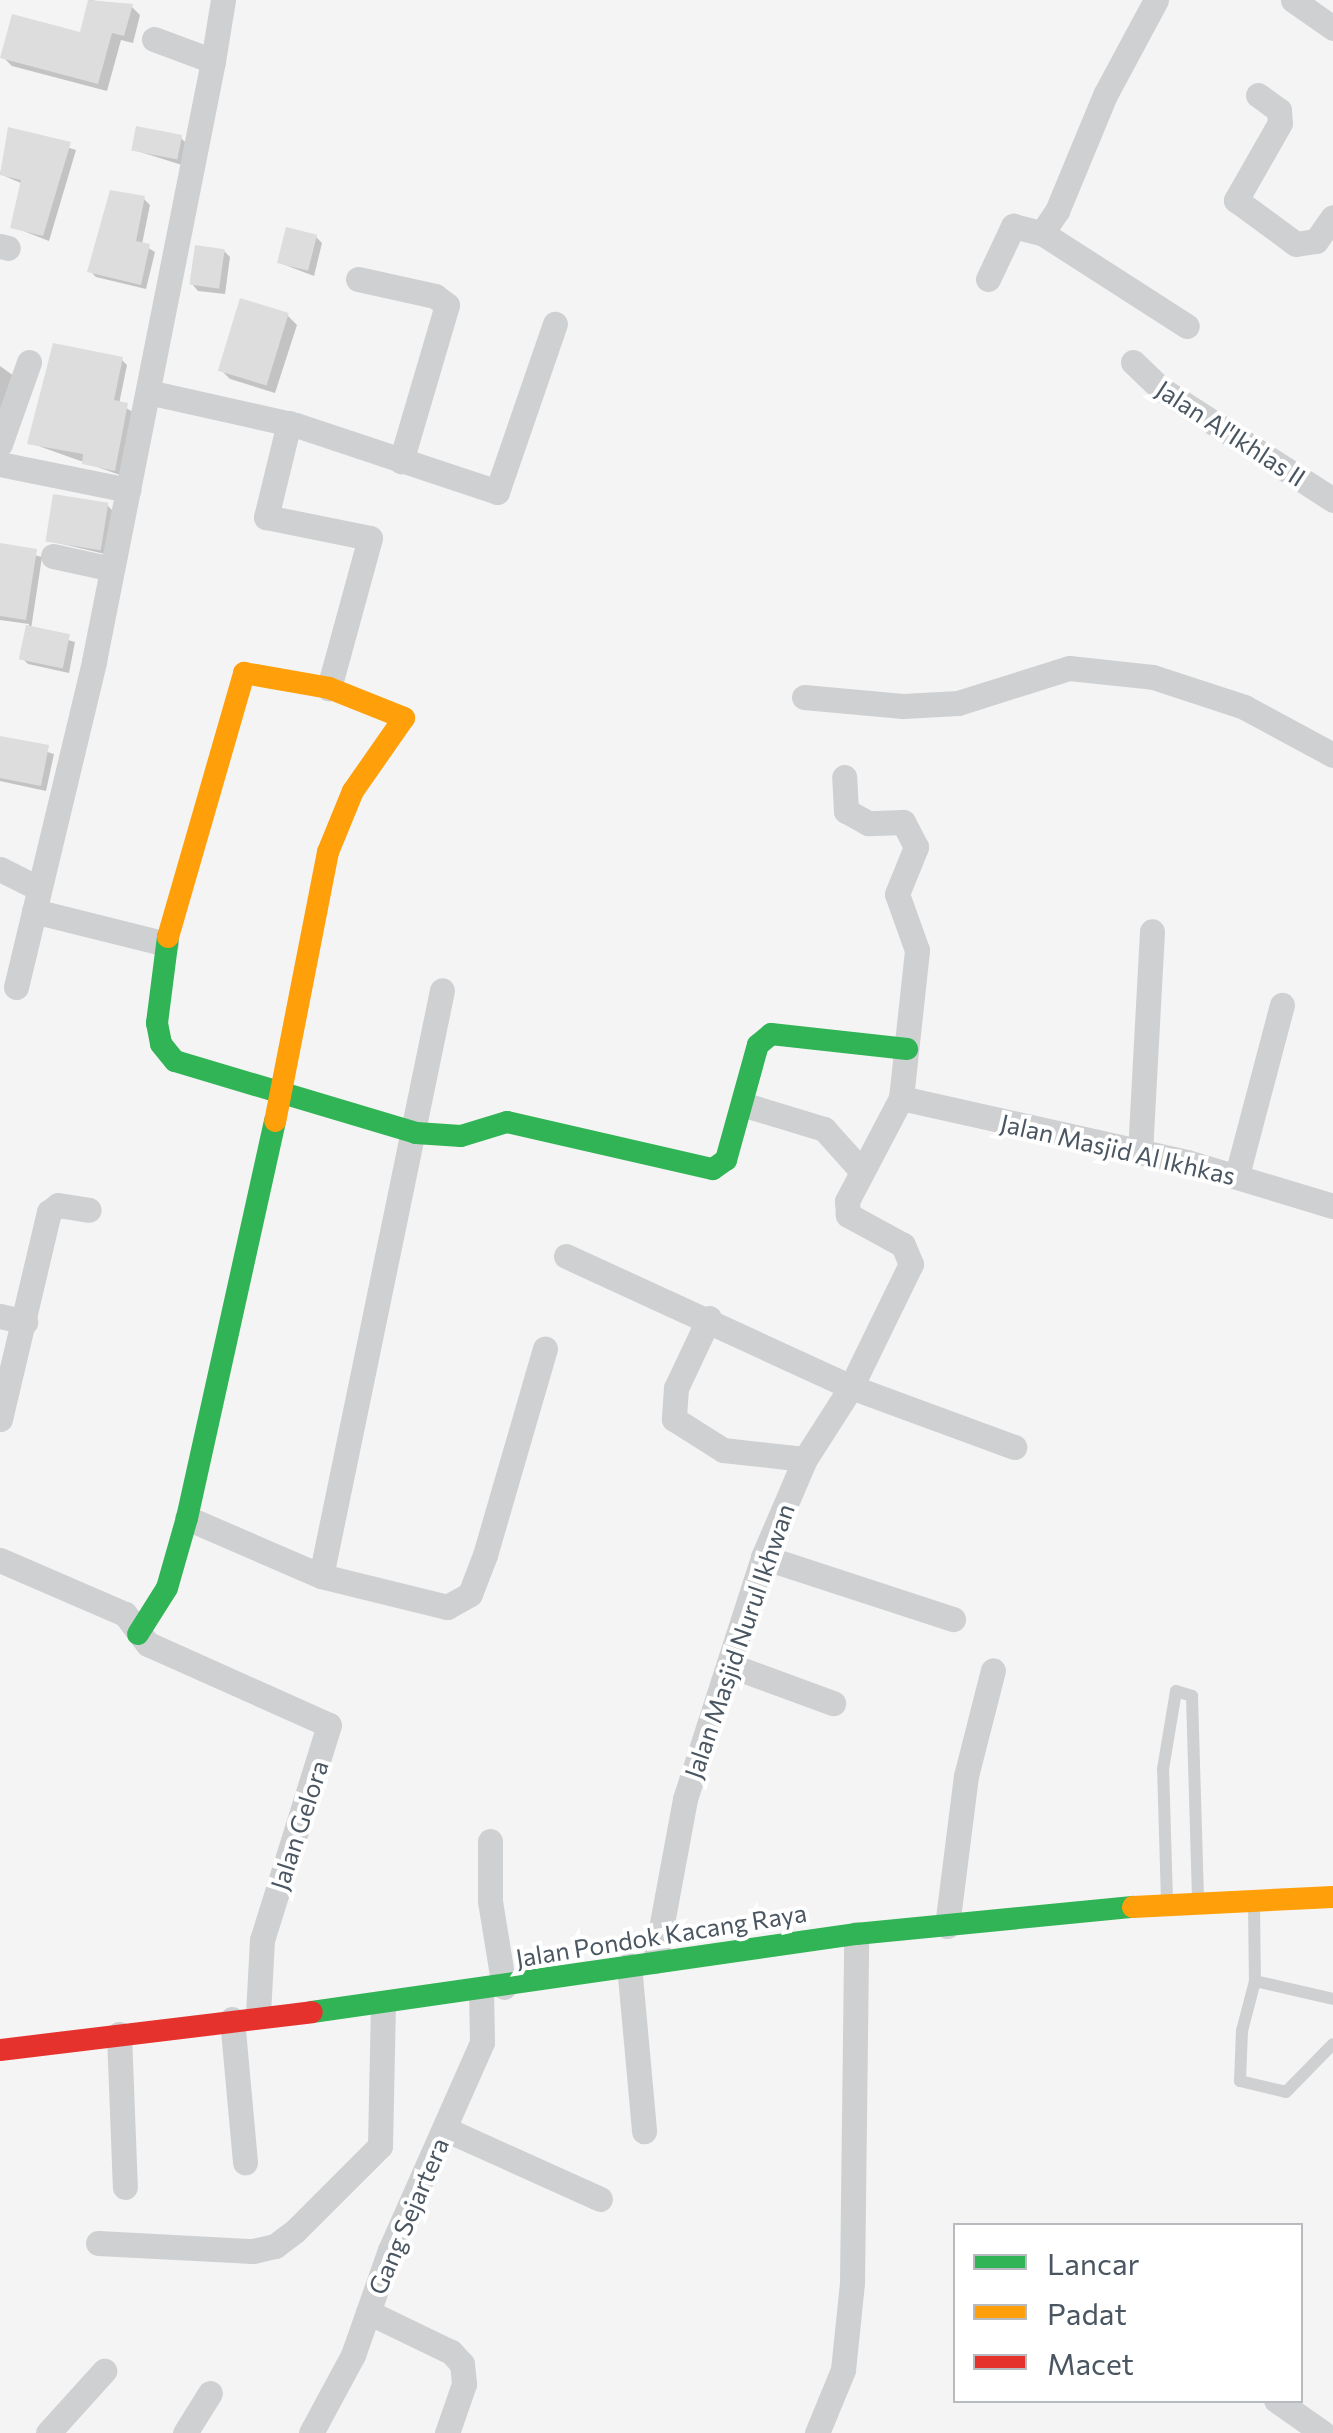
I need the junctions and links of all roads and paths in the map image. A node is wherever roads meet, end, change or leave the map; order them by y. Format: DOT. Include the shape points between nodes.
graph roads {
  1 [pos="223,0"];
  2 [pos="1156,0"];
  3 [pos="1292,0"];
  4 [pos="1333,28"];
  5 [pos="154,39"];
  6 [pos="213,61"];
  7 [pos="1258,95"];
  8 [pos="1333,217"];
  9 [pos="1042,233"];
  10 [pos="358,279"];
  11 [pos="988,279"];
  12 [pos="555,324"];
  13 [pos="1188,326"];
  14 [pos="28,362"];
  15 [pos="1133,362"];
  16 [pos="148,392"];
  17 [pos="289,423"];
  18 [pos="0,444"];
  19 [pos="401,461"];
  20 [pos="0,464"];
  21 [pos="128,490"];
  22 [pos="1333,500"];
  23 [pos="53,556"];
  24 [pos="112,569"];
  25 [pos="329,688"];
  26 [pos="804,697"];
  27 [pos="1333,756"];
  28 [pos="844,777"];
  29 [pos="0,869"];
  30 [pos="36,899"];
  31 [pos="1152,931"];
  32 [pos="166,944"];
  33 [pos="16,987"];
  34 [pos="442,990"];
  35 [pos="1282,1005"];
  36 [pos="907,1048"];
  37 [pos="282,1091"];
  38 [pos="901,1098"];
  39 [pos="745,1105"];
  40 [pos="416,1133"];
  41 [pos="1140,1153"];
  42 [pos="859,1168"];
  43 [pos="1237,1175"];
  44 [pos="1333,1206"];
  45 [pos="88,1210"];
  46 [pos="566,1256"];
  47 [pos="709,1318"];
  48 [pos="12,1319"];
  49 [pos="545,1349"];
  50 [pos="852,1387"];
  51 [pos="0,1419"];
  52 [pos="1014,1447"];
  53 [pos="805,1459"];
  54 [pos="188,1518"];
  55 [pos="763,1556"];
  56 [pos="0,1560"];
  57 [pos="321,1576"];
  58 [pos="953,1619"];
  59 [pos="138,1634"];
  60 [pos="728,1666"];
  61 [pos="993,1670"];
  62 [pos="833,1702"];
  63 [pos="490,1841"];
  64 [pos="1333,1898"];
  65 [pos="1198,1900"];
  66 [pos="1254,1900"];
  67 [pos="1167,1903"];
  68 [pos="947,1926"];
  69 [pos="856,1934"];
  70 [pos="655,1962"];
  71 [pos="628,1965"];
  72 [pos="1255,1981"];
  73 [pos="493,1989"];
  74 [pos="1333,1999"];
  75 [pos="383,2004"];
  76 [pos="245,2017"];
  77 [pos="119,2034"];
  78 [pos="1333,2044"];
  79 [pos="0,2050"];
  80 [pos="445,2129"];
  81 [pos="644,2131"];
  82 [pos="244,2162"];
  83 [pos="125,2187"];
  84 [pos="600,2198"];
  85 [pos="98,2242"];
  86 [pos="368,2312"];
  87 [pos="104,2371"];
  88 [pos="210,2393"];
  89 [pos="1280,2403"];
  90 [pos="825,2429"];
  91 [pos="48,2433"];
  92 [pos="186,2433"];
  93 [pos="310,2433"];
  94 [pos="447,2433"];
  95 [pos="1323,2433"];
  1 -- 6 [label="street"];
  2 -- 9 [label="street"];
  3 -- 4 [label="street"];
  5 -- 6 [label="street"];
  6 -- 16 [label="street"];
  7 -- 8 [label="street" via="1279,110 1280,123 1236,200 1296,244 1316,240"];
  9 -- 11 [label="street" via="1013,226"];
  9 -- 13 [label="street"];
  10 -- 19 [label="street" via="435,296 447,305"];
  12 -- 19 [label="street" via="497,492"];
  14 -- 18 [label="street"];
  15 -- 22 [label="street, Jalan Al'Ikhlas II" via="1161,390"];
  16 -- 17 [label="street"];
  16 -- 21 [label="street"];
  17 -- 19 [label="street"];
  17 -- 25 [label="street" via="266,517 370,538"];
  20 -- 21 [label="street"];
  21 -- 24 [label="street"];
  23 -- 24 [label="street"];
  24 -- 30 [label="street"];
  25 -- 32 [label="street" via="244,673"];
  25 -- 37 [label="street" via="404,718 353,791 328,852"];
  26 -- 27 [label="street" via="904,706 958,702 1069,668 1153,677 1244,707"];
  28 -- 36 [label="street" via="846,810 868,823 903,822 916,847 896,894 916,950"];
  29 -- 30 [label="street"];
  30 -- 32 [label="street"];
  30 -- 33 [label="street"];
  31 -- 41 [label="street"];
  32 -- 37 [label="street" via="157,1023 161,1044 194,1071"];
  34 -- 40 [label="street"];
  35 -- 43 [label="street"];
  36 -- 38 [label="street"];
  36 -- 39 [label="street" via="771,1034 758,1045"];
  37 -- 40 [label="street"];
  37 -- 54 [label="street"];
  38 -- 41 [label="street, Jalan Masjid Al Ikhkas"];
  38 -- 42 [label="street, Jalan Masjid Nurul Ikhwan"];
  39 -- 40 [label="street" via="726,1160 713,1169 507,1122 460,1136"];
  39 -- 42 [label="street" via="824,1129"];
  40 -- 57 [label="street"];
  41 -- 43 [label="street, Jalan Masjid Al Ikhkas"];
  42 -- 50 [label="street, Jalan Masjid Nurul Ikhwan" via="848,1215 904,1246 911,1264"];
  43 -- 44 [label="street, Jalan Masjid Al Ikhkas"];
  45 -- 48 [label="street" via="58,1205 49,1212"];
  46 -- 47 [label="street"];
  47 -- 50 [label="street"];
  47 -- 53 [label="street" via="676,1388 674,1419 723,1450"];
  48 -- 51 [label="street"];
  49 -- 57 [label="street" via="470,1594 447,1607"];
  50 -- 52 [label="street"];
  50 -- 53 [label="street, Jalan Masjid Nurul Ikhwan"];
  53 -- 55 [label="street, Jalan Masjid Nurul Ikhwan"];
  54 -- 57 [label="street"];
  54 -- 59 [label="street" via="166,1588"];
  55 -- 58 [label="street"];
  55 -- 60 [label="street, Jalan Masjid Nurul Ikhwan"];
  56 -- 59 [label="street" via="125,1614"];
  59 -- 76 [label="street, Jalan Gelora" via="329,1725"];
  60 -- 62 [label="street"];
  60 -- 70 [label="street, Jalan Masjid Nurul Ikhwan" via="685,1799"];
  61 -- 68 [label="street" via="966,1776"];
  63 -- 73 [label="street, Gang Sejartera"];
  64 -- 66 [label="street, Jalan Pondok Kacang Raya"];
  65 -- 66 [label="street, Jalan Pondok Kacang Raya"];
  65 -- 67 [label="street, Jalan Pondok Kacang Raya"];
  65 -- 67 [label="lane" via="1192,1696 1176,1692 1163,1769"];
  66 -- 72 [label="lane"];
  67 -- 68 [label="street, Jalan Pondok Kacang Raya"];
  68 -- 69 [label="street, Jalan Pondok Kacang Raya"];
  69 -- 70 [label="street, Jalan Pondok Kacang Raya"];
  69 -- 90 [label="street" via="852,2283 844,2370"];
  70 -- 71 [label="street, Jalan Pondok Kacang Raya"];
  71 -- 73 [label="street, Jalan Pondok Kacang Raya"];
  71 -- 81 [label="street"];
  72 -- 74 [label="lane"];
  72 -- 78 [label="lane" via="1242,2031 1240,2081 1286,2092"];
  73 -- 75 [label="street, Jalan Pondok Kacang Raya"];
  73 -- 80 [label="street, Gang Sejartera" via="482,2042"];
  75 -- 76 [label="street, Jalan Pondok Kacang Raya"];
  75 -- 85 [label="street" via="380,2146 295,2231 253,2251"];
  76 -- 77 [label="street, Jalan Pondok Kacang Raya"];
  76 -- 82 [label="street"];
  77 -- 79 [label="street, Jalan Pondok Kacang Raya"];
  77 -- 83 [label="street"];
  80 -- 84 [label="street"];
  80 -- 86 [label="street, Gang Sejartera"];
  86 -- 93 [label="street, Gang Sejartera"];
  86 -- 94 [label="street" via="451,2352 462,2364 464,2384"];
  87 -- 91 [label="street"];
  88 -- 92 [label="street"];
  89 -- 95 [label="street"];
}
